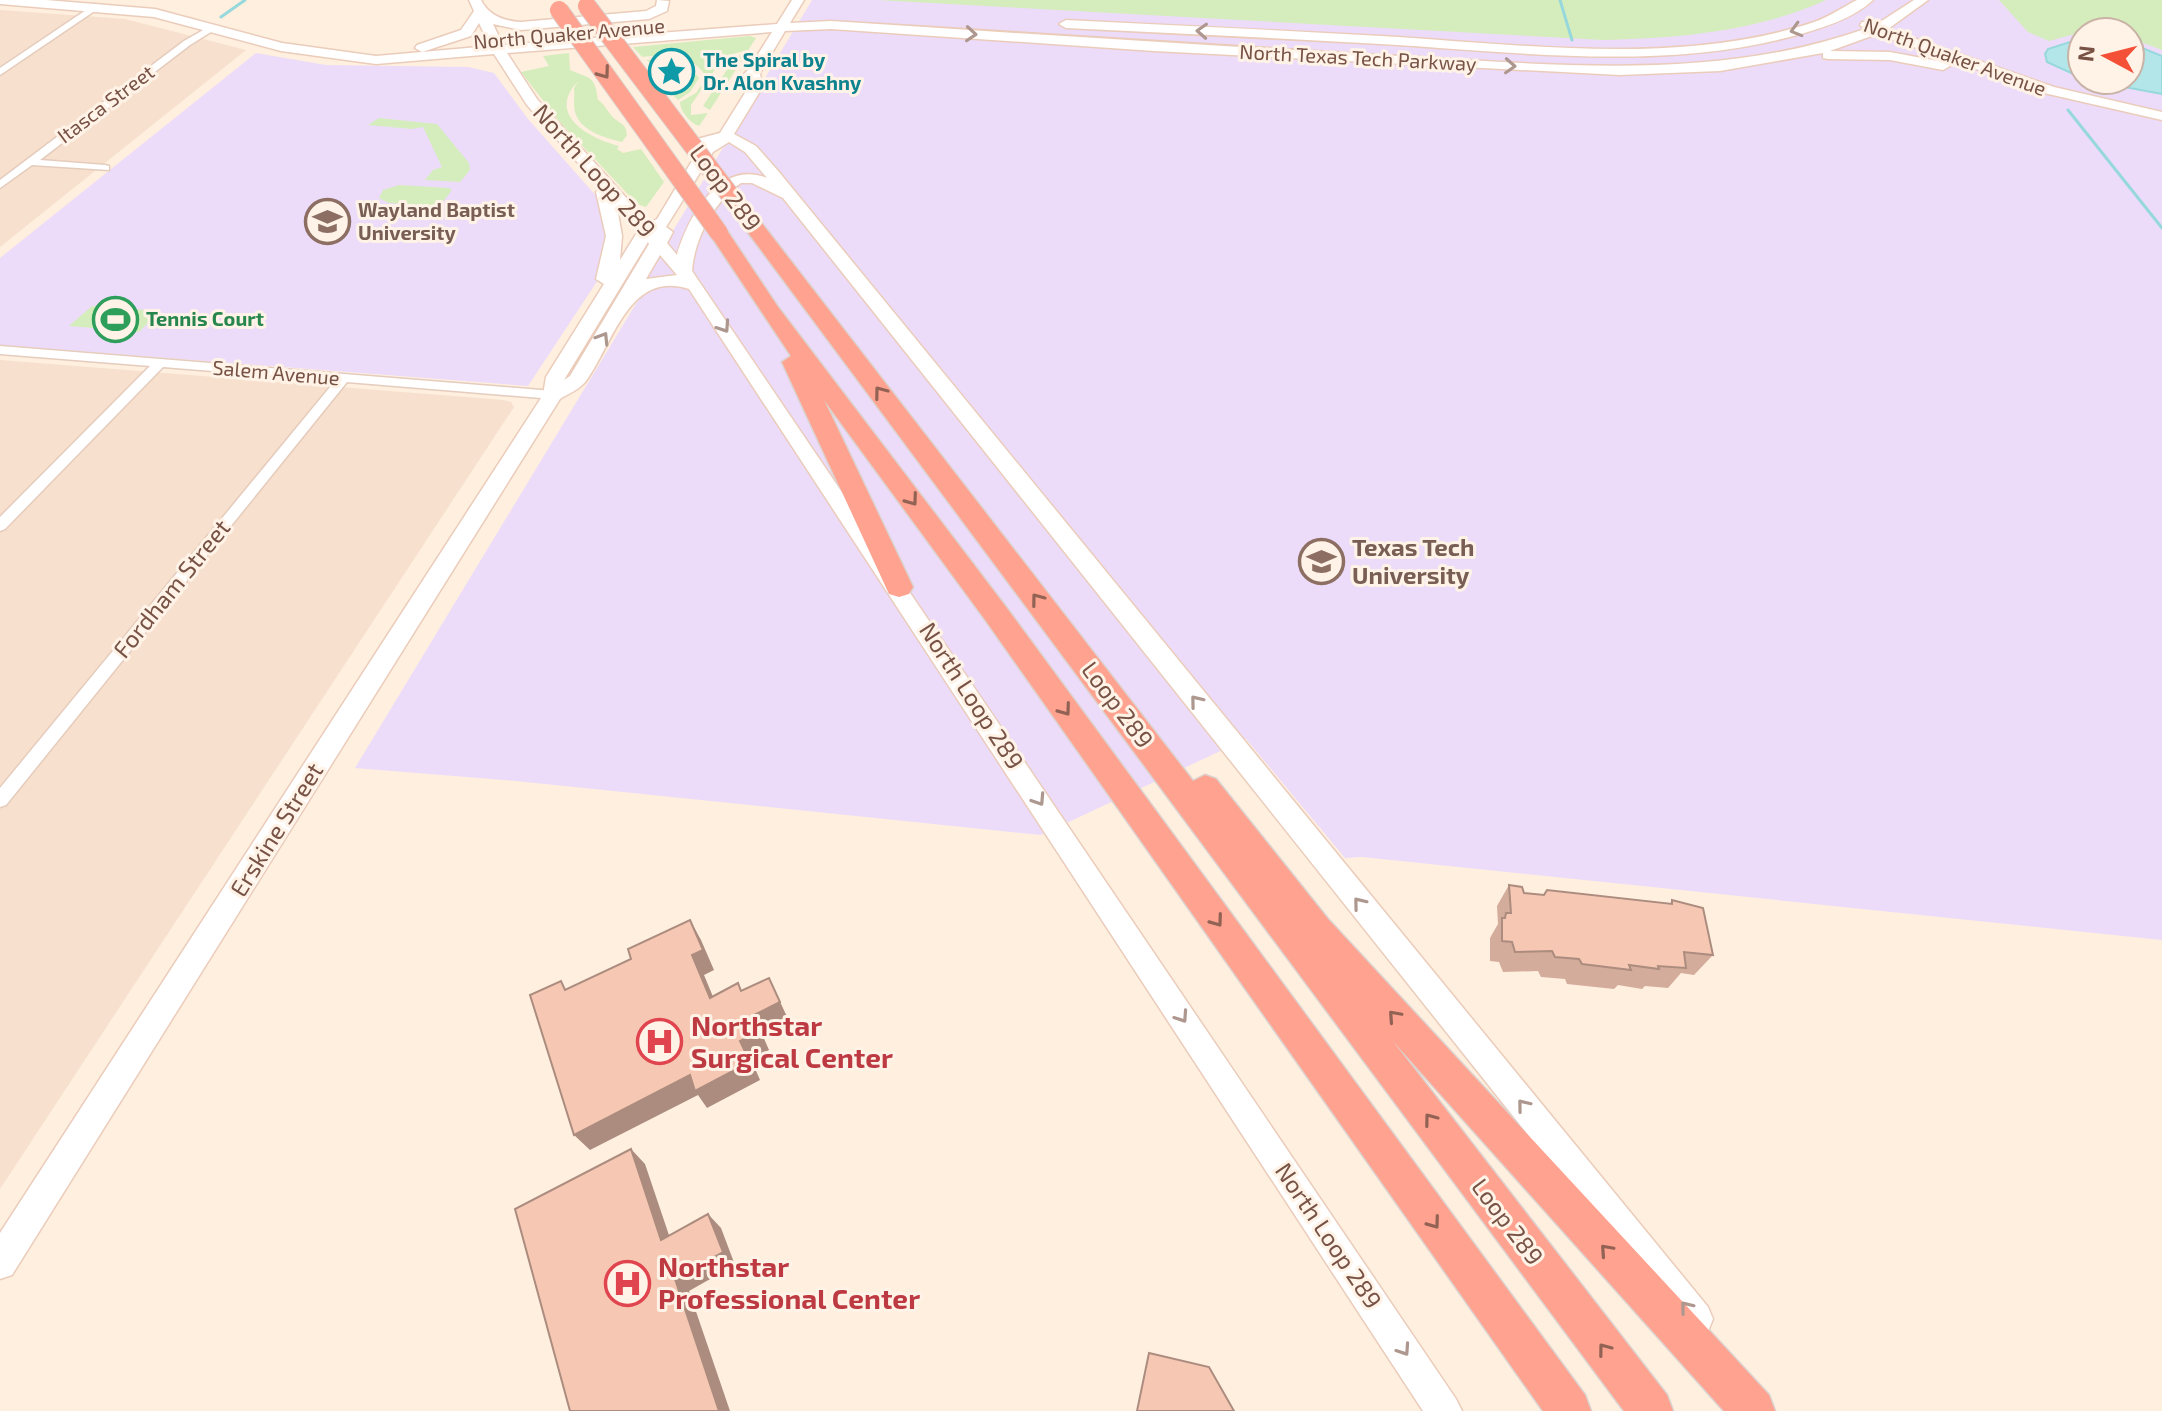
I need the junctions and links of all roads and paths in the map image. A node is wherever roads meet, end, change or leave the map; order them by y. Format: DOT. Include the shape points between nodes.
graph roads {
  1 [pos="0,0"];
  2 [pos="663,0"];
  3 [pos="798,0"];
  4 [pos="1867,0"];
  5 [pos="1922,0"];
  6 [pos="585,2"];
  7 [pos="555,5"];
  8 [pos="98,6"];
  9 [pos="477,6"];
  10 [pos="1843,15"];
  11 [pos="785,21"];
  12 [pos="998,21"];
  13 [pos="679,22"];
  14 [pos="1058,24"];
  15 [pos="215,27"];
  16 [pos="1878,29"];
  17 [pos="496,46"];
  18 [pos="420,48"];
  19 [pos="349,56"];
  20 [pos="376,60"];
  21 [pos="1770,60"];
  22 [pos="0,72"];
  23 [pos="753,73"];
  24 [pos="2040,90"];
  25 [pos="532,102"];
  26 [pos="2162,116"];
  27 [pos="712,143"];
  28 [pos="30,162"];
  29 [pos="105,168"];
  30 [pos="598,179"];
  31 [pos="0,185"];
  32 [pos="791,199"];
  33 [pos="656,232"];
  34 [pos="690,278"];
  35 [pos="628,297"];
  36 [pos="769,310"];
  37 [pos="584,331"];
  38 [pos="0,350"];
  39 [pos="160,363"];
  40 [pos="344,378"];
  41 [pos="553,395"];
  42 [pos="0,526"];
  43 [pos="899,587"];
  44 [pos="1074,648"];
  45 [pos="0,800"];
  46 [pos="0,1263"];
  47 [pos="1444,1411"];
  48 [pos="1569,1411"];
  49 [pos="1651,1411"];
  50 [pos="1753,1411"];
  51 [pos="1771,1411"];
  1 -- 8 [label="main road, North Quaker Avenue"];
  2 -- 9 [label="main road" via="662,8 649,15 521,26 504,25"];
  2 -- 13 [label="main road"];
  3 -- 11 [label="main road, Erskine Street"];
  4 -- 10 [label="main road, North Texas Tech Parkway"];
  5 -- 16 [label="main road, North Texas Tech Parkway"];
  44 -- 6 [label="highway, Loop 289, one-way, bridge"];
  7 -- 36 [label="highway, Loop 289, one-way, bridge"];
  8 -- 15 [label="main road, North Quaker Avenue"];
  8 -- 22 [label="street"];
  9 -- 17 [label="main road, North Loop 289"];
  9 -- 18 [label="main road" via="466,33"];
  10 -- 14 [label="main road, North Texas Tech Parkway, one-way" via="1747,41 1614,51"];
  10 -- 16 [label="main road, North Quaker Avenue"];
  11 -- 12 [label="main road"];
  11 -- 13 [label="main road, North Quaker Avenue"];
  11 -- 21 [label="main road, North Texas Tech Parkway, one-way" via="1620,71"];
  11 -- 23 [label="main road, Erskine Street"];
  13 -- 17 [label="main road, North Quaker Avenue"];
  15 -- 19 [label="main road, North Quaker Avenue" via="281,47"];
  15 -- 28 [label="street, Itasca Street"];
  16 -- 21 [label="main road, North Texas Tech Parkway"];
  16 -- 24 [label="main road, North Quaker Avenue"];
  17 -- 18 [label="main road, North Quaker Avenue"];
  17 -- 20 [label="main road, North Quaker Avenue"];
  17 -- 25 [label="main road, North Loop 289"];
  18 -- 19 [label="main road, North Quaker Avenue"];
  19 -- 20 [label="main road, North Quaker Avenue"];
  20 -- 25 [label="main road" via="487,67"];
  21 -- 24 [label="main road" via="1890,56"];
  23 -- 27 [label="main road, Erskine Street" via="738,87"];
  23 -- 27 [label="main road, Erskine Street" via="755,88"];
  24 -- 26 [label="main road, North Quaker Avenue"];
  25 -- 30 [label="main road, North Loop 289"];
  27 -- 32 [label="main road" via="736,138"];
  27 -- 33 [label="main road, Erskine Street"];
  28 -- 29 [label="street"];
  28 -- 31 [label="street, Itasca Street"];
  30 -- 33 [label="main road, North Loop 289"];
  30 -- 37 [label="main road" via="614,219 616,245"];
  32 -- 34 [label="main road" via="762,181 726,184 687,245"];
  51 -- 32 [label="main road, one-way"];
  33 -- 34 [label="main road, North Loop 289"];
  33 -- 35 [label="main road, Erskine Street"];
  33 -- 37 [label="main road, Erskine Street"];
  34 -- 35 [label="main road" via="660,278"];
  34 -- 43 [label="main road, North Loop 289, one-way"];
  41 -- 35 [label="main road, Erskine Street, one-way" via="577,380"];
  36 -- 43 [label="highway"];
  36 -- 48 [label="highway, Loop 289, one-way" via="996,614"];
  37 -- 41 [label="main road, Erskine Street" via="555,377"];
  38 -- 39 [label="street, Salem Avenue"];
  39 -- 40 [label="street, Salem Avenue"];
  39 -- 42 [label="street"];
  40 -- 41 [label="street, Salem Avenue"];
  40 -- 45 [label="street, Fordham Street"];
  41 -- 46 [label="main road, Erskine Street"];
  43 -- 47 [label="main road, North Loop 289, one-way"];
  49 -- 44 [label="highway, Loop 289, one-way"];
  50 -- 44 [label="highway, one-way" via="1316,930 1118,677"];
}
